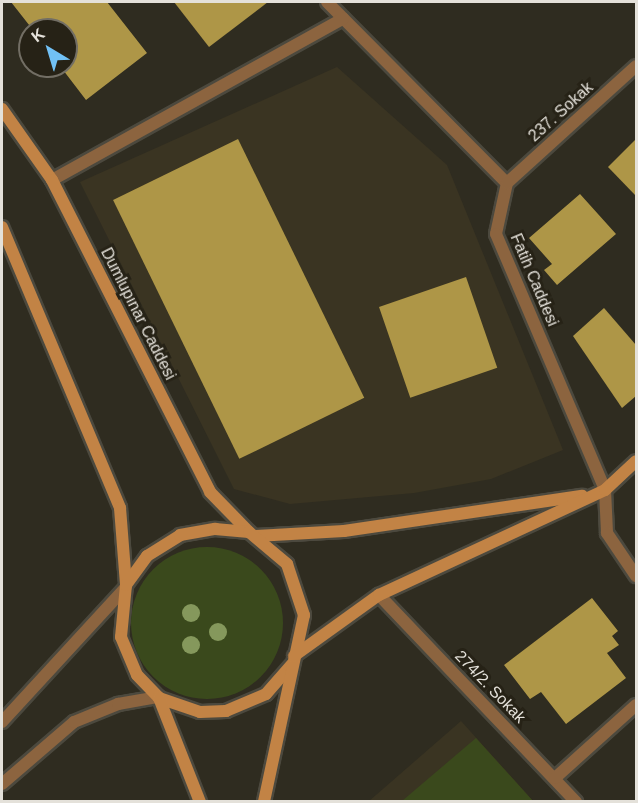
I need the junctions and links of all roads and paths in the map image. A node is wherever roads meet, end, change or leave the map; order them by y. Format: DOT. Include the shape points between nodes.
graph roads {
  1 [pos="327,2"];
  2 [pos="343,19"];
  3 [pos="636,66"];
  4 [pos="2,109"];
  5 [pos="52,180"];
  6 [pos="507,183"];
  7 [pos="2,227"];
  8 [pos="636,461"];
  9 [pos="600,492"];
  10 [pos="253,534"];
  11 [pos="636,576"];
  12 [pos="126,586"];
  13 [pos="379,596"];
  14 [pos="294,659"];
  15 [pos="158,697"];
  16 [pos="636,705"];
  17 [pos="2,722"];
  18 [pos="555,778"];
  19 [pos="2,784"];
  20 [pos="200,801"];
  21 [pos="264,801"];
  22 [pos="576,801"];
  1 -- 2 [label="street"];
  2 -- 5 [label="street"];
  2 -- 6 [label="street"];
  3 -- 6 [label="street, 237. Sokak"];
  4 -- 5 [label="main road, Dumlupınar Caddesi"];
  5 -- 10 [label="main road, Dumlupınar Caddesi" via="210,492"];
  6 -- 9 [label="street, Fatih Caddesi" via="496,234"];
  7 -- 12 [label="main road" via="120,508"];
  8 -- 9 [label="main road"];
  9 -- 10 [label="main road" via="344,531"];
  9 -- 11 [label="street" via="607,533"];
  9 -- 13 [label="main road"];
  10 -- 12 [label="main road" via="215,529 180,535 147,556"];
  10 -- 14 [label="main road" via="287,564 299,589 304,615"];
  12 -- 15 [label="main road" via="121,637 137,675"];
  12 -- 17 [label="street"];
  13 -- 14 [label="main road"];
  13 -- 18 [label="street, 274/2. Sokak"];
  14 -- 15 [label="main road" via="266,694 226,711 200,712"];
  14 -- 21 [label="main road"];
  15 -- 19 [label="street" via="118,704 74,722"];
  15 -- 20 [label="main road"];
  16 -- 18 [label="street"];
  18 -- 22 [label="street, 274/2. Sokak"];
}
